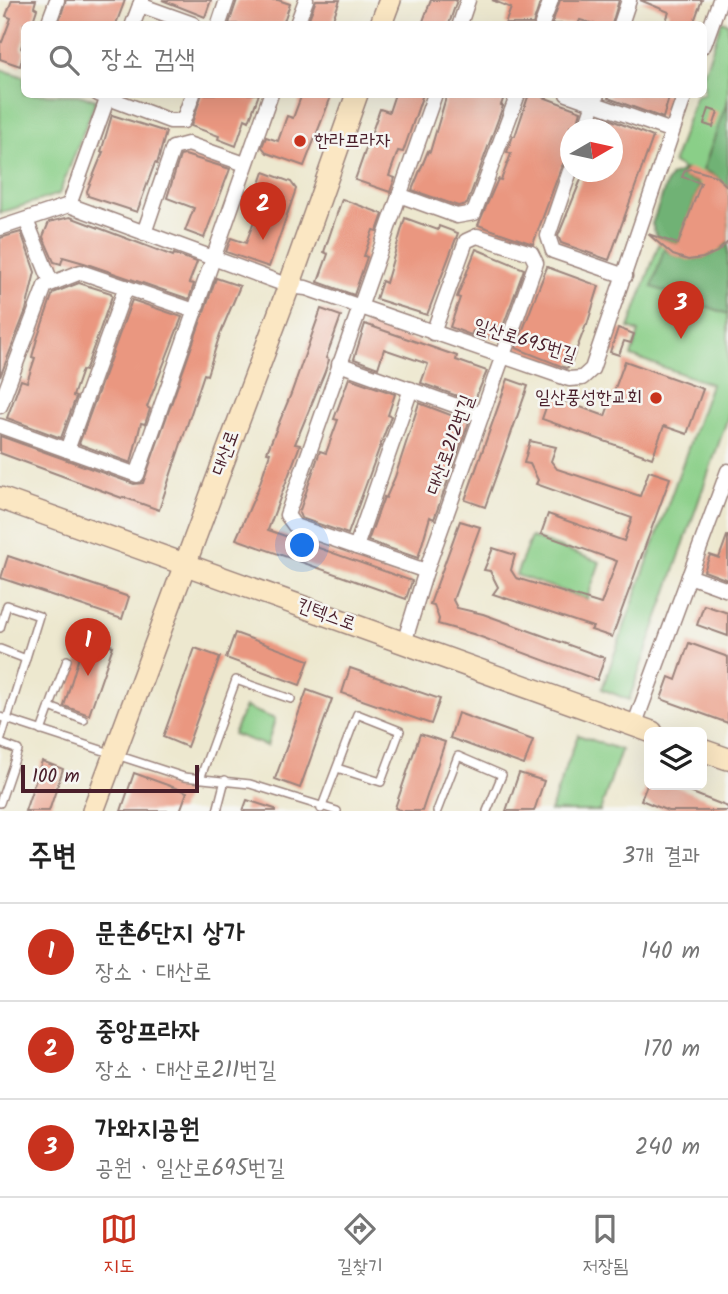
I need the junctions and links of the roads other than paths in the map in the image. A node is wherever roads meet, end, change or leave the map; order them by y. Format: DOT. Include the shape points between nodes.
graph roads {
  1 [pos="57,0"];
  2 [pos="227,0"];
  3 [pos="306,0"];
  4 [pos="390,0"];
  5 [pos="468,0"];
  6 [pos="551,0"];
  7 [pos="629,0"];
  8 [pos="720,0"];
  9 [pos="141,3"];
  10 [pos="49,21"];
  11 [pos="134,21"];
  12 [pos="185,21"];
  13 [pos="220,21"];
  14 [pos="298,21"];
  15 [pos="383,21"];
  16 [pos="461,21"];
  17 [pos="543,21"];
  18 [pos="622,21"];
  19 [pos="707,37"];
  20 [pos="104,98"];
  21 [pos="110,98"];
  22 [pos="192,98"];
  23 [pos="270,98"];
  24 [pos="355,98"];
  25 [pos="434,98"];
  26 [pos="517,98"];
  27 [pos="684,98"];
  28 [pos="596,99"];
  29 [pos="589,119"];
  30 [pos="672,131"];
  31 [pos="245,164"];
  32 [pos="566,182"];
  33 [pos="398,198"];
  34 [pos="69,205"];
  35 [pos="26,220"];
  36 [pos="0,228"];
  37 [pos="144,233"];
  38 [pos="213,258"];
  39 [pos="625,276"];
  40 [pos="51,282"];
  41 [pos="289,286"];
  42 [pos="126,287"];
  43 [pos="360,307"];
  44 [pos="195,311"];
  45 [pos="433,333"];
  46 [pos="504,355"];
  47 [pos="339,364"];
  48 [pos="411,389"];
  49 [pos="0,406"];
  50 [pos="482,415"];
  51 [pos="0,426"];
  52 [pos="67,450"];
  53 [pos="728,471"];
  54 [pos="0,498"];
  55 [pos="356,547"];
  56 [pos="185,565"];
  57 [pos="426,571"];
  58 [pos="689,576"];
  59 [pos="728,590"];
  60 [pos="0,628"];
  61 [pos="404,643"];
  62 [pos="0,649"];
  63 [pos="26,659"];
  64 [pos="66,660"];
  65 [pos="291,699"];
  66 [pos="50,707"];
  67 [pos="4,719"];
  68 [pos="83,720"];
  69 [pos="643,729"];
  70 [pos="41,731"];
  71 [pos="0,742"];
  72 [pos="707,752"];
  73 [pos="113,756"];
  74 [pos="728,759"];
  75 [pos="337,768"];
  76 [pos="200,779"];
  77 [pos="225,780"];
  78 [pos="0,803"];
  79 [pos="321,809"];
  80 [pos="93,811"];
  81 [pos="217,811"];
  82 [pos="337,811"];
  83 [pos="437,811"];
  84 [pos="486,811"];
  1 -- 10 [label="street"];
  2 -- 13 [label="street"];
  3 -- 14 [label="street"];
  4 -- 15 [label="main road"];
  5 -- 16 [label="street"];
  6 -- 17 [label="street"];
  7 -- 18 [label="street"];
  8 -- 19 [label="street"];
  9 -- 11 [label="street"];
  9 -- 12 [label="street"];
  20 -- 34 [label="street"];
  21 -- 22 [label="street" via="170,121 183,121"];
  23 -- 31 [label="street"];
  24 -- 41 [label="main road, 대산로"];
  25 -- 33 [label="street"];
  26 -- 33 [label="street" via="474,213 457,216"];
  27 -- 30 [label="street, 일산로695번길"];
  28 -- 29 [label="street"];
  28 -- 30 [label="street"];
  30 -- 39 [label="street, 일산로695번길"];
  31 -- 37 [label="street" via="188,144 173,148"];
  31 -- 38 [label="street"];
  32 -- 39 [label="street" via="548,236 553,251"];
  33 -- 43 [label="street"];
  34 -- 35 [label="street"];
  34 -- 37 [label="street, 일산로695번길"];
  35 -- 36 [label="street"];
  35 -- 40 [label="street"];
  37 -- 38 [label="street, 일산로695번길"];
  38 -- 41 [label="street, 일산로695번길"];
  38 -- 44 [label="street"];
  39 -- 46 [label="street, 일산로695번길" via="592,369 582,378 569,379"];
  40 -- 42 [label="street" via="80,272"];
  40 -- 49 [label="street" via="45,286"];
  41 -- 43 [label="street, 일산로695번길"];
  41 -- 56 [label="main road, 대산로"];
  42 -- 44 [label="street"];
  42 -- 52 [label="street"];
  43 -- 45 [label="street, 일산로695번길"];
  43 -- 47 [label="street"];
  44 -- 52 [label="street" via="138,475"];
  45 -- 46 [label="street, 일산로695번길"];
  45 -- 46 [label="street, 대산로212번길" via="466,241 478,236 531,253 536,263"];
  46 -- 50 [label="street, 대산로212번길"];
  47 -- 48 [label="street"];
  47 -- 55 [label="street" via="287,515 295,526"];
  48 -- 50 [label="street"];
  48 -- 55 [label="street"];
  50 -- 57 [label="street, 대산로212번길"];
  51 -- 52 [label="street"];
  53 -- 58 [label="street"];
  54 -- 56 [label="main road, 킨텍스로"];
  55 -- 57 [label="street"];
  56 -- 61 [label="main road, 킨텍스로"];
  56 -- 73 [label="main road, 대산로"];
  57 -- 61 [label="street, 대산로212번길"];
  58 -- 59 [label="street"];
  58 -- 69 [label="street"];
  60 -- 63 [label="lane" via="7,605 39,616"];
  61 -- 69 [label="main road, 킨텍스로"];
  62 -- 63 [label="lane"];
  63 -- 67 [label="lane"];
  64 -- 66 [label="lane"];
  65 -- 76 [label="lane" via="236,680"];
  66 -- 68 [label="lane"];
  66 -- 70 [label="lane"];
  67 -- 70 [label="lane"];
  67 -- 71 [label="lane"];
  70 -- 73 [label="lane"];
  71 -- 78 [label="lane" via="18,750"];
  72 -- 74 [label="main road"];
  73 -- 76 [label="lane"];
  73 -- 80 [label="main road, 대산로"];
  75 -- 75 [label="lane" via="357,714 400,732 381,782"];
  75 -- 79 [label="lane"];
  76 -- 77 [label="lane"];
  77 -- 79 [label="lane"];
  77 -- 81 [label="lane"];
  79 -- 82 [label="lane"];
  83 -- 84 [label="lane" via="458,756 502,775"];
}
